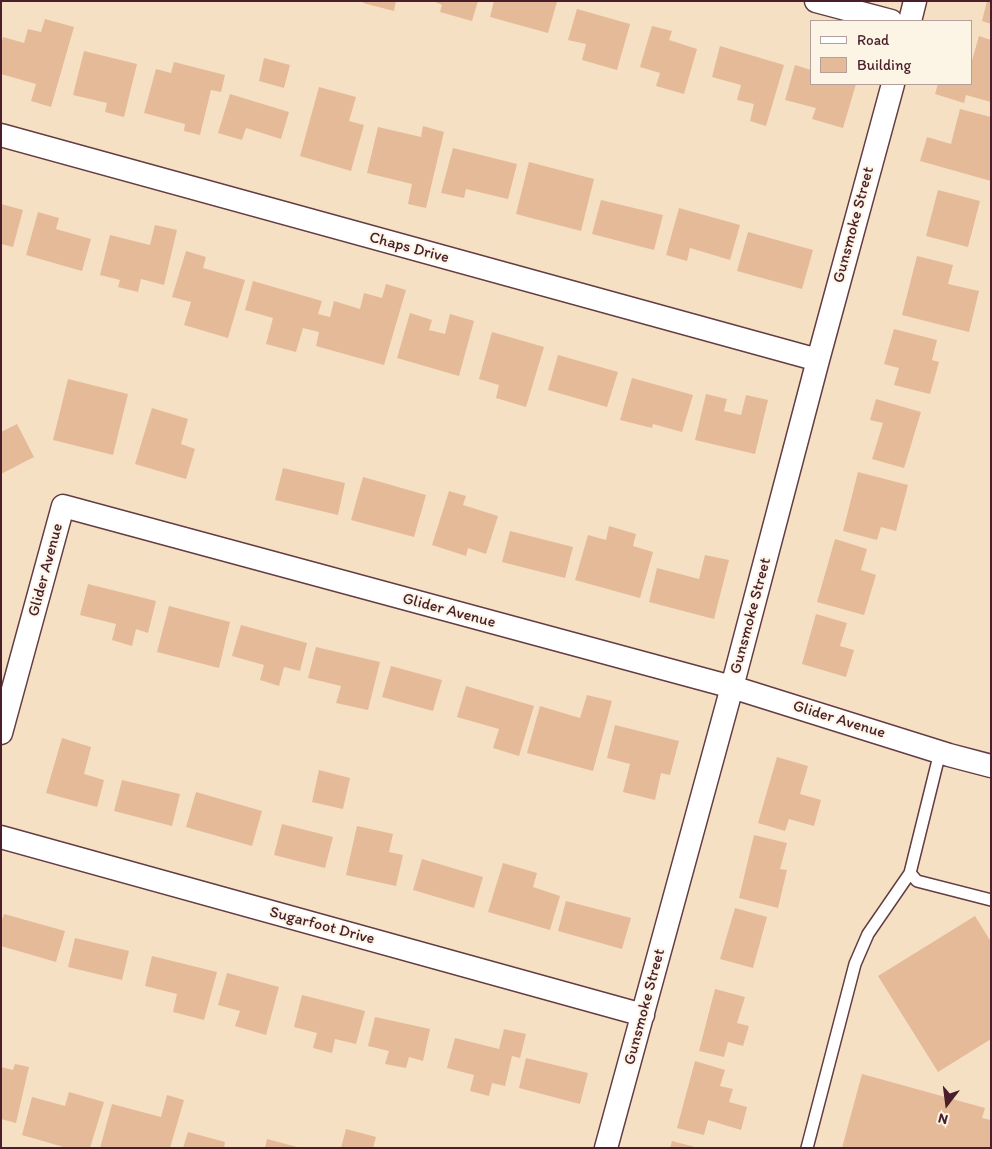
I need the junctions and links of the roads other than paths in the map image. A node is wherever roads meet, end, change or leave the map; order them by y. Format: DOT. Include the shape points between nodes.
graph roads {
  1 [pos="816,1"];
  2 [pos="915,1"];
  3 [pos="887,20"];
  4 [pos="910,20"];
  5 [pos="893,85"];
  6 [pos="1,135"];
  7 [pos="818,360"];
  8 [pos="732,687"];
  9 [pos="1,733"];
  10 [pos="940,752"];
  11 [pos="991,766"];
  12 [pos="1,838"];
  13 [pos="910,873"];
  14 [pos="991,900"];
  15 [pos="642,1015"];
  16 [pos="606,1148"];
  17 [pos="807,1148"];
  1 -- 3 [label="street"];
  2 -- 4 [label="street"];
  5 -- 7 [label="street, Gunsmoke Street"];
  6 -- 7 [label="street, Chaps Drive"];
  7 -- 8 [label="street, Gunsmoke Street"];
  8 -- 9 [label="street, Glider Avenue" via="64,506"];
  8 -- 10 [label="street, Glider Avenue"];
  8 -- 15 [label="street, Gunsmoke Street"];
  10 -- 11 [label="street, Glider Avenue"];
  10 -- 13 [label="lane"];
  12 -- 15 [label="street, Sugarfoot Drive"];
  13 -- 14 [label="lane" via="917,881"];
  13 -- 17 [label="lane" via="868,934 855,964"];
  15 -- 16 [label="street, Gunsmoke Street"];
}
